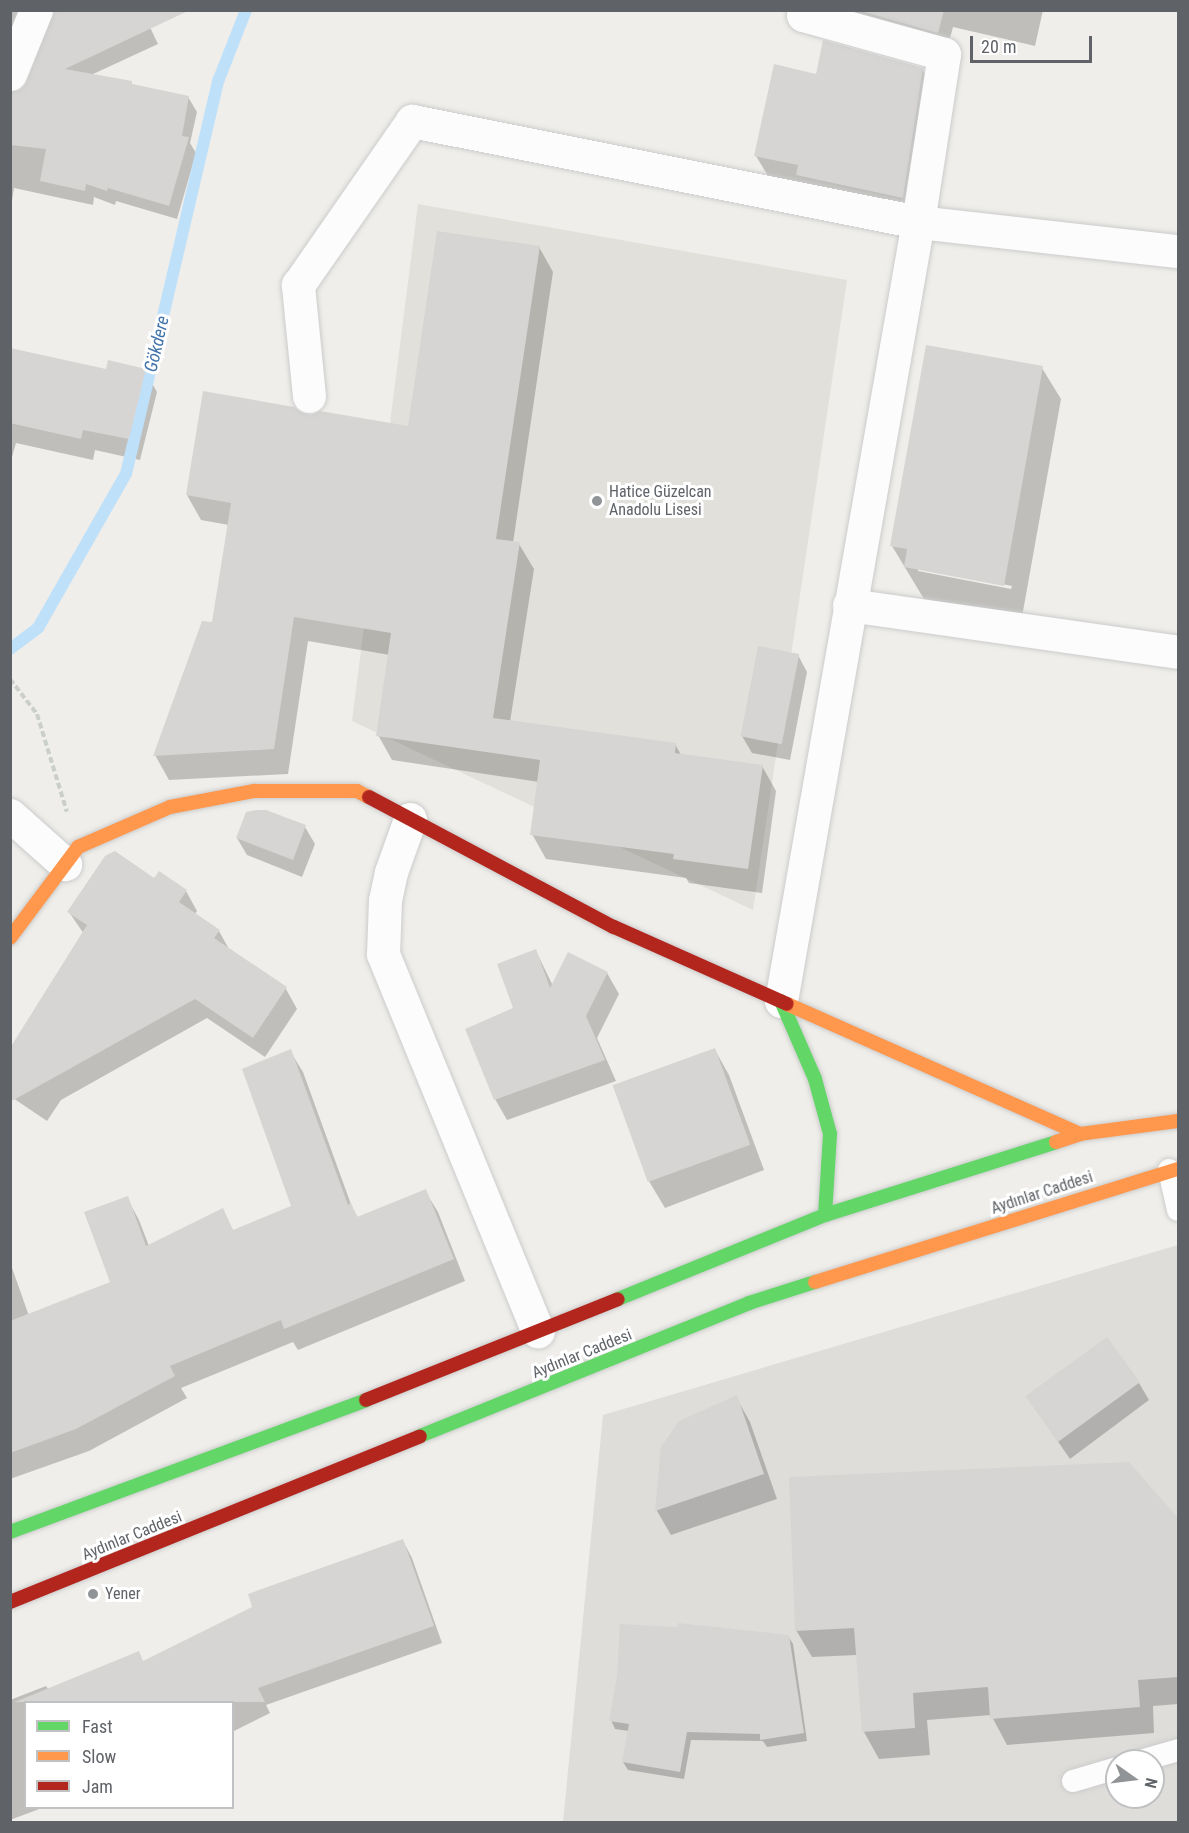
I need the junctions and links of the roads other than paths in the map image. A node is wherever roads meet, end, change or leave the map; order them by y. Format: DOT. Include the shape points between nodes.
graph roads {
  1 [pos="36,10"];
  2 [pos="805,10"];
  3 [pos="10,74"];
  4 [pos="918,222"];
  5 [pos="1179,251"];
  6 [pos="309,396"];
  7 [pos="849,605"];
  8 [pos="1179,652"];
  9 [pos="10,815"];
  10 [pos="410,819"];
  11 [pos="71,856"];
  12 [pos="10,938"];
  13 [pos="781,1001"];
  14 [pos="1177,1122"];
  15 [pos="1080,1134"];
  16 [pos="1173,1167"];
  17 [pos="1179,1210"];
  18 [pos="825,1215"];
  19 [pos="538,1331"];
  20 [pos="10,1532"];
  21 [pos="10,1602"];
  22 [pos="1105,1772"];
  23 [pos="1073,1781"];
  1 -- 3 [label="street"];
  2 -- 4 [label="street" via="803,15 944,54"];
  4 -- 5 [label="street"];
  4 -- 6 [label="street" via="412,121 298,285"];
  4 -- 7 [label="street"];
  7 -- 8 [label="street"];
  7 -- 13 [label="street"];
  9 -- 11 [label="street"];
  10 -- 11 [label="main road" via="357,791 254,791 170,807"];
  10 -- 13 [label="main road" via="614,927"];
  10 -- 19 [label="street" via="389,882 382,928 383,954"];
  11 -- 12 [label="main road"];
  13 -- 15 [label="main road"];
  13 -- 18 [label="main road" via="815,1079 830,1134"];
  14 -- 15 [label="main road"];
  15 -- 18 [label="main road"];
  16 -- 17 [label="lane"];
  16 -- 21 [label="main road, Aydınlar Caddesi" via="749,1303"];
  18 -- 19 [label="main road"];
  19 -- 20 [label="main road" via="382,1394"];
  22 -- 23 [label="lane"];
}
